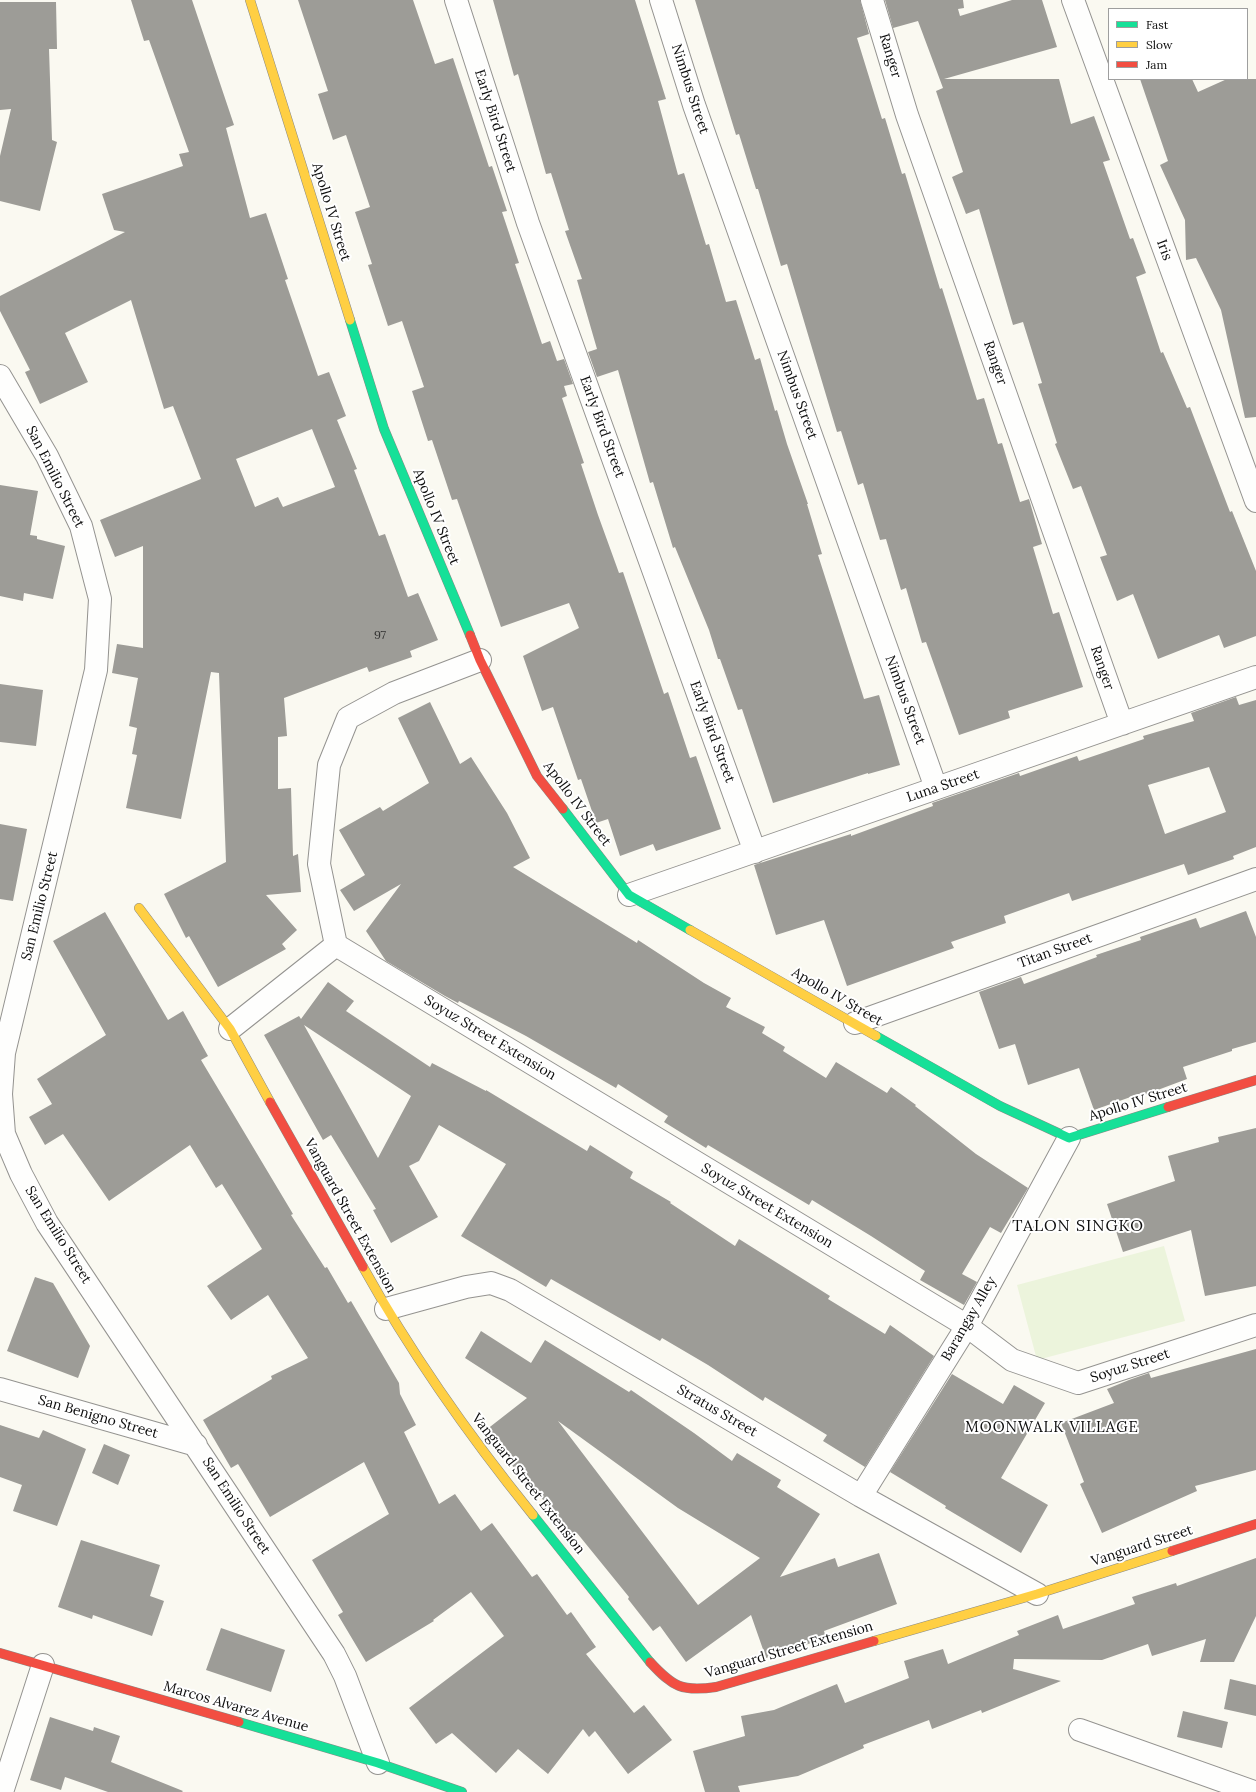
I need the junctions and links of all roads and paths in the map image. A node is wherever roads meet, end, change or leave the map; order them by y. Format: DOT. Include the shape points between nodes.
graph roads {
  1 [pos="250,0"];
  2 [pos="456,0"];
  3 [pos="661,0"];
  4 [pos="872,0"];
  5 [pos="1073,0"];
  6 [pos="0,376"];
  7 [pos="1256,500"];
  8 [pos="480,660"];
  9 [pos="1256,677"];
  10 [pos="1122,724"];
  11 [pos="936,788"];
  12 [pos="755,852"];
  13 [pos="1256,879"];
  14 [pos="629,895"];
  15 [pos="139,908"];
  16 [pos="336,945"];
  17 [pos="855,1023"];
  18 [pos="230,1029"];
  19 [pos="1256,1080"];
  20 [pos="2,1134"];
  21 [pos="1069,1138"];
  22 [pos="386,1309"];
  23 [pos="1256,1325"];
  24 [pos="967,1326"];
  25 [pos="0,1389"];
  26 [pos="196,1445"];
  27 [pos="861,1496"];
  28 [pos="1256,1524"];
  29 [pos="1036,1594"];
  30 [pos="0,1653"];
  31 [pos="43,1665"];
  32 [pos="1080,1730"];
  33 [pos="378,1763"];
  34 [pos="2,1792"];
  35 [pos="462,1792"];
  36 [pos="1254,1792"];
  1 -- 8 [label="street, Apollo IV Street" via="384,429"];
  2 -- 12 [label="street, Early Bird Street" via="528,223"];
  3 -- 11 [label="street, Nimbus Street" via="697,113"];
  4 -- 10 [label="street, Ranger" via="907,115"];
  5 -- 7 [label="street, Iris"];
  6 -- 20 [label="street, San Emilio Street" via="47,456 81,526 100,599 96,670 4,1053 0,1094"];
  8 -- 14 [label="street, Apollo IV Street" via="537,776"];
  8 -- 16 [label="street" via="394,694 348,718 329,765 319,864"];
  9 -- 10 [label="street, Luna Street"];
  10 -- 11 [label="street, Luna Street"];
  11 -- 12 [label="street, Luna Street"];
  12 -- 14 [label="street, Luna Street"];
  13 -- 17 [label="street, Titan Street"];
  14 -- 17 [label="street, Apollo IV Street"];
  15 -- 18 [label="street, Vanguard Street Extension"];
  16 -- 18 [label="street"];
  16 -- 24 [label="street, Soyuz Street Extension"];
  17 -- 21 [label="street, Apollo IV Street" via="1000,1106"];
  18 -- 22 [label="street, Vanguard Street Extension"];
  19 -- 21 [label="street, Apollo IV Street"];
  20 -- 26 [label="street, San Emilio Street" via="48,1223"];
  21 -- 24 [label="street, Barangay Alley"];
  22 -- 27 [label="street, Stratus Street" via="466,1286 491,1283 510,1290"];
  22 -- 29 [label="street, Vanguard Street Extension" via="483,1453 642,1653 677,1686 694,1690 716,1687"];
  23 -- 24 [label="street, Soyuz Street" via="1078,1383 1012,1360"];
  24 -- 27 [label="street, Barangay Alley"];
  25 -- 26 [label="street, San Benigno Street"];
  26 -- 33 [label="street, San Emilio Street" via="334,1654 346,1676"];
  27 -- 29 [label="street, Stratus Street"];
  28 -- 29 [label="street, Vanguard Street"];
  30 -- 31 [label="street, Marcos Alvarez Avenue"];
  31 -- 33 [label="street, Marcos Alvarez Avenue"];
  31 -- 34 [label="street"];
  32 -- 36 [label="street"];
  33 -- 35 [label="street, Marcos Alvarez Avenue"];
}
